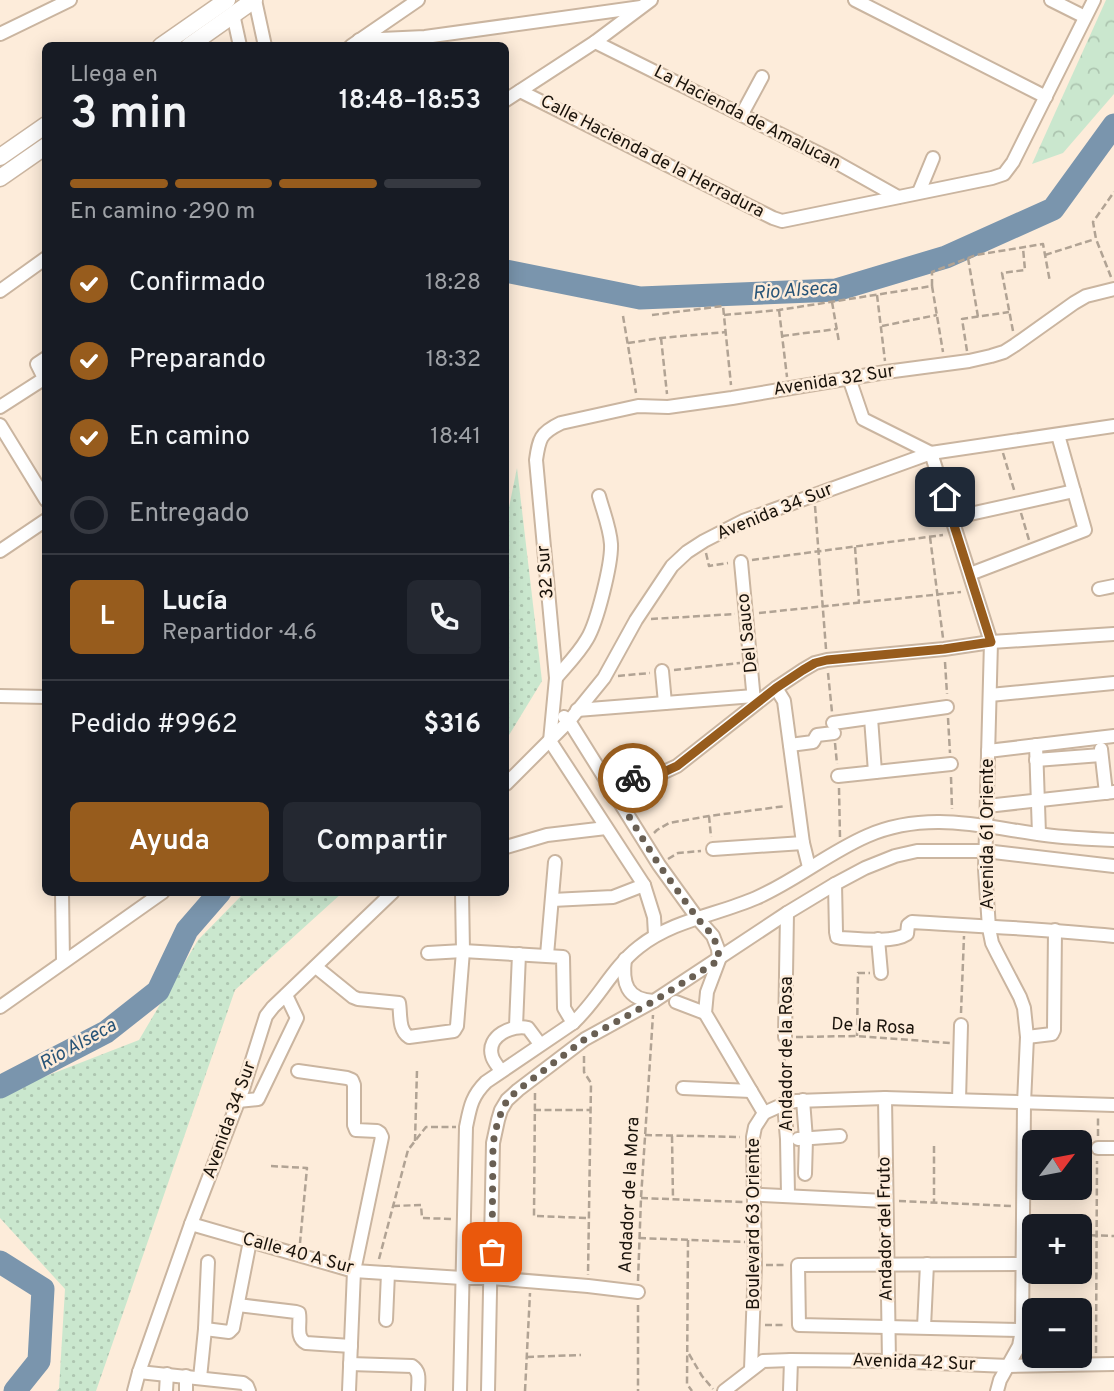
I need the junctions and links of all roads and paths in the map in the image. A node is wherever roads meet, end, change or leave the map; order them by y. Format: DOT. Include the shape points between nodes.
graph roads {
  1 [pos="71,0"];
  2 [pos="254,0"];
  3 [pos="418,0"];
  4 [pos="855,0"];
  5 [pos="1051,0"];
  6 [pos="1094,0"];
  7 [pos="646,3"];
  8 [pos="230,5"];
  9 [pos="1085,17"];
  10 [pos="0,34"];
  11 [pos="168,42"];
  12 [pos="193,42"];
  13 [pos="239,42"];
  14 [pos="264,42"];
  15 [pos="356,42"];
  16 [pos="367,42"];
  17 [pos="595,42"];
  18 [pos="762,76"];
  19 [pos="520,91"];
  20 [pos="1046,97"];
  21 [pos="509,98"];
  22 [pos="742,114"];
  23 [pos="42,128"];
  24 [pos="42,149"];
  25 [pos="0,157"];
  26 [pos="933,158"];
  27 [pos="0,178"];
  28 [pos="919,192"];
  29 [pos="1114,192"];
  30 [pos="898,197"];
  31 [pos="1096,239"];
  32 [pos="1023,247"];
  33 [pos="1045,255"];
  34 [pos="968,258"];
  35 [pos="42,261"];
  36 [pos="1050,282"];
  37 [pos="932,286"];
  38 [pos="1114,286"];
  39 [pos="0,290"];
  40 [pos="877,295"];
  41 [pos="832,302"];
  42 [pos="779,310"];
  43 [pos="1010,312"];
  44 [pos="652,314"];
  45 [pos="724,314"];
  46 [pos="937,315"];
  47 [pos="623,316"];
  48 [pos="978,317"];
  49 [pos="881,326"];
  50 [pos="837,329"];
  51 [pos="726,332"];
  52 [pos="782,336"];
  53 [pos="661,338"];
  54 [pos="839,342"];
  55 [pos="628,343"];
  56 [pos="1015,345"];
  57 [pos="42,361"];
  58 [pos="969,361"];
  59 [pos="945,365"];
  60 [pos="886,372"];
  61 [pos="42,376"];
  62 [pos="849,378"];
  63 [pos="42,379"];
  64 [pos="788,388"];
  65 [pos="732,398"];
  66 [pos="638,406"];
  67 [pos="0,407"];
  68 [pos="668,407"];
  69 [pos="0,425"];
  70 [pos="1114,426"];
  71 [pos="1058,435"];
  72 [pos="541,436"];
  73 [pos="1000,443"];
  74 [pos="931,453"];
  75 [pos="1074,491"];
  76 [pos="42,493"];
  77 [pos="599,496"];
  78 [pos="1017,499"];
  79 [pos="952,519"];
  80 [pos="42,523"];
  81 [pos="957,534"];
  82 [pos="930,537"];
  83 [pos="855,547"];
  84 [pos="1032,550"];
  85 [pos="0,551"];
  86 [pos="741,562"];
  87 [pos="709,566"];
  88 [pos="970,574"];
  89 [pos="1114,586"];
  90 [pos="1099,589"];
  91 [pos="975,590"];
  92 [pos="937,594"];
  93 [pos="859,602"];
  94 [pos="746,614"];
  95 [pos="636,620"];
  96 [pos="1114,634"];
  97 [pos="991,642"];
  98 [pos="944,649"];
  99 [pos="751,662"];
  100 [pos="662,671"];
  101 [pos="556,678"];
  102 [pos="604,678"];
  103 [pos="1114,683"];
  104 [pos="776,688"];
  105 [pos="990,695"];
  106 [pos="0,696"];
  107 [pos="42,697"];
  108 [pos="754,701"];
  109 [pos="666,703"];
  110 [pos="947,707"];
  111 [pos="554,709"];
  112 [pos="573,716"];
  113 [pos="871,718"];
  114 [pos="1114,736"];
  115 [pos="1100,738"];
  116 [pos="550,741"];
  117 [pos="790,745"];
  118 [pos="1036,745"];
  119 [pos="988,751"];
  120 [pos="1101,755"];
  121 [pos="1036,761"];
  122 [pos="950,764"];
  123 [pos="875,772"];
  124 [pos="838,776"];
  125 [pos="509,781"];
  126 [pos="609,784"];
  127 [pos="1110,793"];
  128 [pos="1037,801"];
  129 [pos="798,804"];
  130 [pos="986,806"];
  131 [pos="709,816"];
  132 [pos="953,821"];
  133 [pos="986,826"];
  134 [pos="606,828"];
  135 [pos="1039,834"];
  136 [pos="1114,840"];
  137 [pos="803,843"];
  138 [pos="647,845"];
  139 [pos="509,846"];
  140 [pos="713,849"];
  141 [pos="985,851"];
  142 [pos="555,862"];
  143 [pos="659,865"];
  144 [pos="1114,866"];
  145 [pos="809,867"];
  146 [pos="835,884"];
  147 [pos="643,885"];
  148 [pos="62,896"];
  149 [pos="154,896"];
  150 [pos="389,896"];
  151 [pos="462,896"];
  152 [pos="552,900"];
  153 [pos="788,913"];
  154 [pos="698,919"];
  155 [pos="964,925"];
  156 [pos="989,928"];
  157 [pos="1055,930"];
  158 [pos="655,935"];
  159 [pos="1114,936"];
  160 [pos="878,939"];
  161 [pos="463,951"];
  162 [pos="428,953"];
  163 [pos="519,954"];
  164 [pos="547,955"];
  165 [pos="625,958"];
  166 [pos="719,960"];
  167 [pos="63,961"];
  168 [pos="316,967"];
  169 [pos="881,973"];
  170 [pos="286,995"];
  171 [pos="654,1001"];
  172 [pos="676,1002"];
  173 [pos="0,1007"];
  174 [pos="705,1013"];
  175 [pos="573,1023"];
  176 [pos="961,1025"];
  177 [pos="516,1026"];
  178 [pos="857,1036"];
  179 [pos="785,1037"];
  180 [pos="1027,1037"];
  181 [pos="585,1039"];
  182 [pos="540,1044"];
  183 [pos="960,1044"];
  184 [pos="584,1056"];
  185 [pos="417,1070"];
  186 [pos="298,1071"];
  187 [pos="501,1071"];
  188 [pos="683,1088"];
  189 [pos="751,1091"];
  190 [pos="885,1098"];
  191 [pos="803,1100"];
  192 [pos="959,1100"];
  193 [pos="239,1101"];
  194 [pos="1024,1103"];
  195 [pos="784,1104"];
  196 [pos="1098,1105"];
  197 [pos="1114,1105"];
  198 [pos="590,1110"];
  199 [pos="764,1113"];
  200 [pos="466,1127"];
  201 [pos="645,1135"];
  202 [pos="672,1136"];
  203 [pos="840,1136"];
  204 [pos="753,1137"];
  205 [pos="787,1139"];
  206 [pos="806,1139"];
  207 [pos="415,1141"];
  208 [pos="934,1146"];
  209 [pos="1098,1148"];
  210 [pos="1114,1148"];
  211 [pos="271,1166"];
  212 [pos="805,1174"];
  213 [pos="788,1195"];
  214 [pos="641,1198"];
  215 [pos="758,1199"];
  216 [pos="673,1200"];
  217 [pos="886,1201"];
  218 [pos="934,1203"];
  219 [pos="393,1206"];
  220 [pos="1024,1206"];
  221 [pos="1025,1214"];
  222 [pos="589,1217"];
  223 [pos="463,1219"];
  224 [pos="191,1224"];
  225 [pos="1092,1236"];
  226 [pos="1096,1236"];
  227 [pos="1114,1236"];
  228 [pos="639,1238"];
  229 [pos="688,1240"];
  230 [pos="250,1241"];
  231 [pos="755,1243"];
  232 [pos="298,1254"];
  233 [pos="208,1262"];
  234 [pos="887,1264"];
  235 [pos="927,1264"];
  236 [pos="1022,1264"];
  237 [pos="755,1265"];
  238 [pos="798,1265"];
  239 [pos="354,1271"];
  240 [pos="382,1273"];
  241 [pos="462,1278"];
  242 [pos="491,1278"];
  243 [pos="531,1282"];
  244 [pos="588,1286"];
  245 [pos="638,1292"];
  246 [pos="238,1305"];
  247 [pos="386,1320"];
  248 [pos="768,1325"];
  249 [pos="799,1325"];
  250 [pos="888,1327"];
  251 [pos="925,1327"];
  252 [pos="205,1329"];
  253 [pos="1022,1330"];
  254 [pos="351,1346"];
  255 [pos="687,1352"];
  256 [pos="581,1355"];
  257 [pos="527,1357"];
  258 [pos="791,1360"];
  259 [pos="889,1361"];
  260 [pos="350,1364"];
  261 [pos="1096,1364"];
  262 [pos="1114,1364"];
  263 [pos="1008,1366"];
  264 [pos="751,1369"];
  265 [pos="139,1372"];
  266 [pos="167,1374"];
  267 [pos="186,1376"];
  268 [pos="200,1378"];
  269 [pos="134,1391"];
  270 [pos="166,1391"];
  271 [pos="186,1391"];
  272 [pos="249,1391"];
  273 [pos="349,1391"];
  274 [pos="418,1391"];
  275 [pos="460,1391"];
  276 [pos="488,1391"];
  277 [pos="525,1391"];
  278 [pos="638,1391"];
  279 [pos="692,1391"];
  280 [pos="714,1391"];
  281 [pos="724,1391"];
  282 [pos="790,1391"];
  283 [pos="997,1391"];
  1 -- 10 [label="street"];
  2 -- 8 [label="main road"];
  2 -- 14 [label="street"];
  3 -- 15 [label="street"];
  4 -- 20 [label="street"];
  5 -- 9 [label="street"];
  6 -- 9 [label="street, Calle Hacienda de la Herradura"];
  7 -- 16 [label="street"];
  7 -- 17 [label="street"];
  8 -- 11 [label="main road"];
  8 -- 12 [label="main road"];
  8 -- 13 [label="street"];
  9 -- 20 [label="street, Calle Hacienda de la Herradura"];
  17 -- 19 [label="street"];
  17 -- 22 [label="street, La Hacienda de Amalucan"];
  18 -- 22 [label="street"];
  19 -- 21 [label="street"];
  19 -- 30 [label="street, Calle Hacienda de la Herradura" via="782,221"];
  20 -- 28 [label="street, Calle Hacienda de la Herradura" via="1004,174"];
  22 -- 30 [label="street, La Hacienda de Amalucan"];
  23 -- 25 [label="main road"];
  24 -- 27 [label="main road"];
  26 -- 28 [label="street"];
  28 -- 30 [label="street, Calle Hacienda de la Herradura"];
  29 -- 31 [label="path" via="1093,222"];
  31 -- 33 [label="path"];
  31 -- 38 [label="path"];
  32 -- 33 [label="path" via="1043,244"];
  32 -- 34 [label="path"];
  32 -- 43 [label="path" via="1026,270 1002,273"];
  33 -- 36 [label="path"];
  34 -- 37 [label="path" via="932,272"];
  34 -- 48 [label="path"];
  35 -- 39 [label="street"];
  37 -- 40 [label="path"];
  37 -- 46 [label="path"];
  38 -- 56 [label="street, Avenida 32 Sur" via="1074,303"];
  40 -- 41 [label="path"];
  40 -- 49 [label="path"];
  41 -- 42 [label="path"];
  41 -- 50 [label="path"];
  42 -- 45 [label="path"];
  42 -- 52 [label="path"];
  43 -- 48 [label="path"];
  43 -- 56 [label="path"];
  44 -- 45 [label="path" via="723,306"];
  45 -- 51 [label="path"];
  46 -- 49 [label="path"];
  46 -- 59 [label="path"];
  47 -- 55 [label="path"];
  48 -- 58 [label="path" via="962,318"];
  49 -- 60 [label="path"];
  50 -- 52 [label="path"];
  50 -- 54 [label="path"];
  51 -- 53 [label="path"];
  51 -- 65 [label="path"];
  52 -- 64 [label="path"];
  53 -- 55 [label="path"];
  53 -- 68 [label="path"];
  55 -- 66 [label="path"];
  56 -- 58 [label="street, Avenida 32 Sur"];
  57 -- 61 [label="street" via="37,364"];
  58 -- 59 [label="street, Avenida 32 Sur"];
  59 -- 60 [label="street, Avenida 32 Sur"];
  60 -- 62 [label="street, Avenida 32 Sur"];
  62 -- 64 [label="street, Avenida 32 Sur"];
  62 -- 74 [label="street" via="863,419"];
  63 -- 67 [label="street"];
  64 -- 65 [label="street, Avenida 32 Sur"];
  65 -- 68 [label="street, Avenida 32 Sur"];
  66 -- 68 [label="street, Avenida 32 Sur"];
  66 -- 72 [label="street, Avenida 32 Sur" via="561,423"];
  69 -- 76 [label="street"];
  70 -- 71 [label="street, Avenida 34 Sur"];
  71 -- 73 [label="street, Avenida 34 Sur"];
  71 -- 75 [label="street"];
  72 -- 101 [label="street, 32 Sur" via="536,460"];
  73 -- 74 [label="street, Avenida 34 Sur"];
  73 -- 78 [label="path"];
  74 -- 79 [label="street, Avenida 61 Oriente"];
  74 -- 95 [label="street, Avenida 34 Sur" via="743,521 704,541 672,566"];
  75 -- 78 [label="street"];
  75 -- 84 [label="street" via="1085,530"];
  77 -- 101 [label="street" via="610,537 610,563 589,637"];
  78 -- 79 [label="street"];
  78 -- 84 [label="path"];
  79 -- 81 [label="street, Avenida 61 Oriente"];
  80 -- 85 [label="street"];
  81 -- 82 [label="path"];
  81 -- 88 [label="street, Avenida 61 Oriente"];
  82 -- 83 [label="path"];
  82 -- 92 [label="path"];
  83 -- 86 [label="path"];
  83 -- 93 [label="path"];
  84 -- 88 [label="street"];
  86 -- 87 [label="path"];
  86 -- 94 [label="street, Del Sauco"];
  88 -- 91 [label="street, Avenida 61 Oriente"];
  89 -- 90 [label="street"];
  91 -- 92 [label="path"];
  91 -- 97 [label="street, Avenida 61 Oriente"];
  92 -- 93 [label="path"];
  92 -- 98 [label="path"];
  93 -- 94 [label="path"];
  94 -- 95 [label="path"];
  94 -- 99 [label="street, Del Sauco"];
  95 -- 102 [label="street, Avenida 34 Sur"];
  96 -- 97 [label="street"];
  97 -- 98 [label="street"];
  97 -- 105 [label="street, Avenida 61 Oriente"];
  98 -- 104 [label="street" via="827,660"];
  98 -- 110 [label="path"];
  99 -- 100 [label="path"];
  99 -- 108 [label="street, Del Sauco"];
  100 -- 102 [label="path"];
  100 -- 109 [label="street"];
  101 -- 111 [label="street, 32 Sur"];
  102 -- 112 [label="street, Avenida 34 Sur"];
  103 -- 105 [label="street"];
  104 -- 108 [label="street"];
  104 -- 117 [label="street" via="784,701"];
  105 -- 119 [label="street, Avenida 61 Oriente"];
  106 -- 107 [label="street"];
  108 -- 109 [label="street"];
  108 -- 126 [label="street" via="677,766"];
  109 -- 112 [label="street"];
  110 -- 113 [label="street"];
  110 -- 122 [label="path"];
  111 -- 112 [label="street"];
  111 -- 116 [label="street, 32 Sur"];
  112 -- 116 [label="street, Avenida 34 Sur"];
  112 -- 126 [label="street"];
  113 -- 117 [label="street" via="817,735 813,742"];
  113 -- 123 [label="street"];
  114 -- 115 [label="street"];
  115 -- 118 [label="street"];
  115 -- 120 [label="street"];
  116 -- 125 [label="street, Avenida 34 Sur"];
  116 -- 134 [label="street"];
  117 -- 129 [label="street"];
  118 -- 119 [label="street"];
  118 -- 121 [label="street"];
  119 -- 130 [label="street, Avenida 61 Oriente"];
  120 -- 121 [label="street"];
  120 -- 127 [label="street"];
  121 -- 128 [label="street"];
  122 -- 123 [label="street"];
  122 -- 132 [label="path"];
  123 -- 124 [label="street"];
  126 -- 138 [label="street"];
  127 -- 128 [label="street"];
  128 -- 130 [label="street"];
  128 -- 135 [label="street"];
  129 -- 131 [label="path"];
  129 -- 137 [label="street"];
  130 -- 133 [label="street, Avenida 61 Oriente"];
  131 -- 138 [label="path" via="669,823 657,830"];
  131 -- 140 [label="path"];
  132 -- 133 [label="street"];
  132 -- 145 [label="street" via="869,835"];
  133 -- 135 [label="street"];
  133 -- 141 [label="street, Avenida 61 Oriente"];
  134 -- 139 [label="street" via="547,835"];
  134 -- 147 [label="street"];
  135 -- 136 [label="street"];
  137 -- 140 [label="street"];
  137 -- 145 [label="street"];
  138 -- 143 [label="street"];
  140 -- 143 [label="path" via="678,853"];
  141 -- 144 [label="street"];
  141 -- 146 [label="street" via="917,851 865,868"];
  141 -- 156 [label="street, Avenida 61 Oriente"];
  142 -- 152 [label="street"];
  143 -- 154 [label="street"];
  145 -- 154 [label="street" via="770,891"];
  146 -- 153 [label="street"];
  146 -- 160 [label="street" via="837,936"];
  147 -- 152 [label="street" via="613,897"];
  147 -- 158 [label="street"];
  148 -- 167 [label="street"];
  149 -- 167 [label="street"];
  150 -- 168 [label="street, Avenida 34 Sur"];
  151 -- 161 [label="street"];
  152 -- 164 [label="street"];
  153 -- 166 [label="street"];
  153 -- 179 [label="street, Andador de la Rosa"];
  154 -- 158 [label="street"];
  154 -- 166 [label="street" via="713,936"];
  155 -- 156 [label="street"];
  155 -- 160 [label="street" via="912,922 906,936"];
  155 -- 176 [label="path"];
  156 -- 157 [label="street"];
  156 -- 180 [label="street, Avenida 61 Oriente" via="1024,1008"];
  157 -- 159 [label="street"];
  157 -- 180 [label="street" via="1054,1030 1048,1036"];
  158 -- 165 [label="street"];
  160 -- 169 [label="street"];
  161 -- 162 [label="street"];
  161 -- 163 [label="street"];
  161 -- 168 [label="street" via="457,1027 408,1037 402,1031 398,1003 353,997"];
  163 -- 164 [label="street"];
  163 -- 177 [label="street"];
  164 -- 175 [label="street" via="563,957 564,1008"];
  165 -- 171 [label="street" via="628,989 639,999"];
  165 -- 175 [label="street"];
  166 -- 171 [label="street"];
  166 -- 174 [label="street"];
  167 -- 173 [label="street"];
  168 -- 170 [label="street, Avenida 34 Sur"];
  169 -- 178 [label="path" via="858,973"];
  170 -- 193 [label="street, Avenida 34 Sur" via="267,1016"];
  170 -- 193 [label="street" via="297,1018 258,1098"];
  171 -- 181 [label="street"];
  171 -- 201 [label="path, Andador de la Mora"];
  172 -- 174 [label="street"];
  174 -- 189 [label="street, Boulevard 63 Oriente"];
  175 -- 182 [label="street"];
  176 -- 183 [label="street"];
  177 -- 182 [label="street" via="528,1028"];
  177 -- 187 [label="street" via="498,1036 491,1049"];
  178 -- 179 [label="path, De la Rosa"];
  178 -- 183 [label="path, De la Rosa"];
  179 -- 195 [label="path, Andador de la Rosa"];
  180 -- 194 [label="street, Avenida 61 Oriente"];
  181 -- 184 [label="street"];
  181 -- 242 [label="street" via="518,1090 501,1110 493,1143"];
  182 -- 187 [label="street"];
  183 -- 192 [label="street"];
  184 -- 198 [label="path" via="584,1072 591,1083"];
  185 -- 207 [label="path"];
  186 -- 239 [label="street" via="352,1080 356,1130 377,1131 382,1137"];
  187 -- 200 [label="street" via="477,1091"];
  188 -- 189 [label="street"];
  189 -- 199 [label="street, Boulevard 63 Oriente"];
  190 -- 191 [label="street"];
  190 -- 192 [label="street"];
  190 -- 217 [label="street, Andador del Fruto"];
  191 -- 195 [label="street"];
  191 -- 206 [label="street"];
  192 -- 194 [label="street"];
  193 -- 224 [label="street, Avenida 34 Sur"];
  194 -- 196 [label="street"];
  194 -- 220 [label="street, Avenida 61 Oriente"];
  195 -- 199 [label="street"];
  195 -- 205 [label="street, Andador de la Rosa"];
  196 -- 197 [label="street"];
  196 -- 209 [label="path"];
  198 -- 222 [label="path"];
  198 -- 222 [label="path" via="534,1110 534,1216"];
  199 -- 204 [label="street, Boulevard 63 Oriente"];
  200 -- 207 [label="path" via="426,1127"];
  200 -- 223 [label="street"];
  201 -- 202 [label="path"];
  201 -- 214 [label="path, Andador de la Mora"];
  202 -- 204 [label="path"];
  202 -- 216 [label="path"];
  203 -- 206 [label="street"];
  204 -- 215 [label="street, Boulevard 63 Oriente"];
  205 -- 206 [label="street"];
  205 -- 213 [label="street, Andador de la Rosa"];
  206 -- 212 [label="street"];
  207 -- 219 [label="path" via="408,1150"];
  208 -- 218 [label="path"];
  209 -- 210 [label="street"];
  209 -- 226 [label="path"];
  211 -- 232 [label="path" via="307,1168"];
  213 -- 215 [label="street"];
  213 -- 217 [label="street"];
  214 -- 216 [label="path"];
  214 -- 228 [label="path, Andador de la Mora"];
  215 -- 216 [label="path"];
  215 -- 231 [label="street, Boulevard 63 Oriente"];
  217 -- 218 [label="path"];
  217 -- 234 [label="street, Andador del Fruto"];
  218 -- 220 [label="path"];
  219 -- 223 [label="path" via="421,1205 422,1218"];
  219 -- 240 [label="path"];
  220 -- 221 [label="street, Avenida 61 Oriente"];
  222 -- 244 [label="path"];
  223 -- 241 [label="street"];
  224 -- 230 [label="street, Calle 40 A Sur"];
  224 -- 265 [label="street, Avenida 34 Sur"];
  225 -- 226 [label="path"];
  226 -- 227 [label="path"];
  226 -- 261 [label="path"];
  228 -- 229 [label="path"];
  228 -- 245 [label="path, Andador de la Mora"];
  229 -- 231 [label="path"];
  229 -- 255 [label="path"];
  230 -- 232 [label="street, Calle 40 A Sur"];
  230 -- 246 [label="street"];
  231 -- 237 [label="street, Boulevard 63 Oriente"];
  232 -- 239 [label="street, Calle 40 A Sur"];
  233 -- 252 [label="street"];
  234 -- 235 [label="street"];
  234 -- 238 [label="street"];
  234 -- 250 [label="street, Andador del Fruto"];
  235 -- 236 [label="street"];
  235 -- 251 [label="street"];
  237 -- 238 [label="path"];
  237 -- 264 [label="street, Boulevard 63 Oriente"];
  238 -- 249 [label="street"];
  239 -- 240 [label="street, Calle 40 A Sur"];
  239 -- 254 [label="street"];
  240 -- 241 [label="street, Calle 40 A Sur"];
  240 -- 247 [label="street"];
  241 -- 242 [label="street, Calle 40 A Sur"];
  241 -- 275 [label="street"];
  242 -- 243 [label="street, Calle 40 A Sur"];
  242 -- 276 [label="street"];
  243 -- 244 [label="street, Calle 40 A Sur"];
  243 -- 257 [label="path"];
  244 -- 245 [label="street, Calle 40 A Sur"];
  245 -- 278 [label="path, Andador de la Mora"];
  246 -- 252 [label="street" via="232,1331"];
  246 -- 254 [label="street" via="299,1313 301,1341"];
  248 -- 249 [label="path"];
  249 -- 250 [label="street"];
  250 -- 251 [label="street"];
  250 -- 259 [label="street, Andador del Fruto"];
  251 -- 253 [label="street"];
  252 -- 268 [label="street"];
  253 -- 263 [label="street, Avenida 61 Oriente"];
  254 -- 260 [label="street"];
  255 -- 279 [label="path" via="687,1384"];
  255 -- 280 [label="path"];
  256 -- 257 [label="path"];
  257 -- 277 [label="path"];
  258 -- 259 [label="street, Avenida 42 Sur"];
  258 -- 264 [label="street, Avenida 42 Sur" via="763,1361"];
  258 -- 282 [label="street"];
  259 -- 263 [label="street, Avenida 42 Sur"];
  260 -- 273 [label="street"];
  260 -- 274 [label="street" via="412,1366 419,1374"];
  261 -- 262 [label="street, Avenida 42 Sur"];
  261 -- 263 [label="street, Avenida 42 Sur"];
  263 -- 283 [label="street, Avenida 61 Oriente"];
  264 -- 281 [label="street, Avenida 42 Sur"];
  265 -- 266 [label="street"];
  265 -- 269 [label="street, Avenida 34 Sur"];
  266 -- 267 [label="street"];
  266 -- 270 [label="street"];
  267 -- 268 [label="street"];
  267 -- 271 [label="street"];
  268 -- 272 [label="street" via="243,1384"];
}
